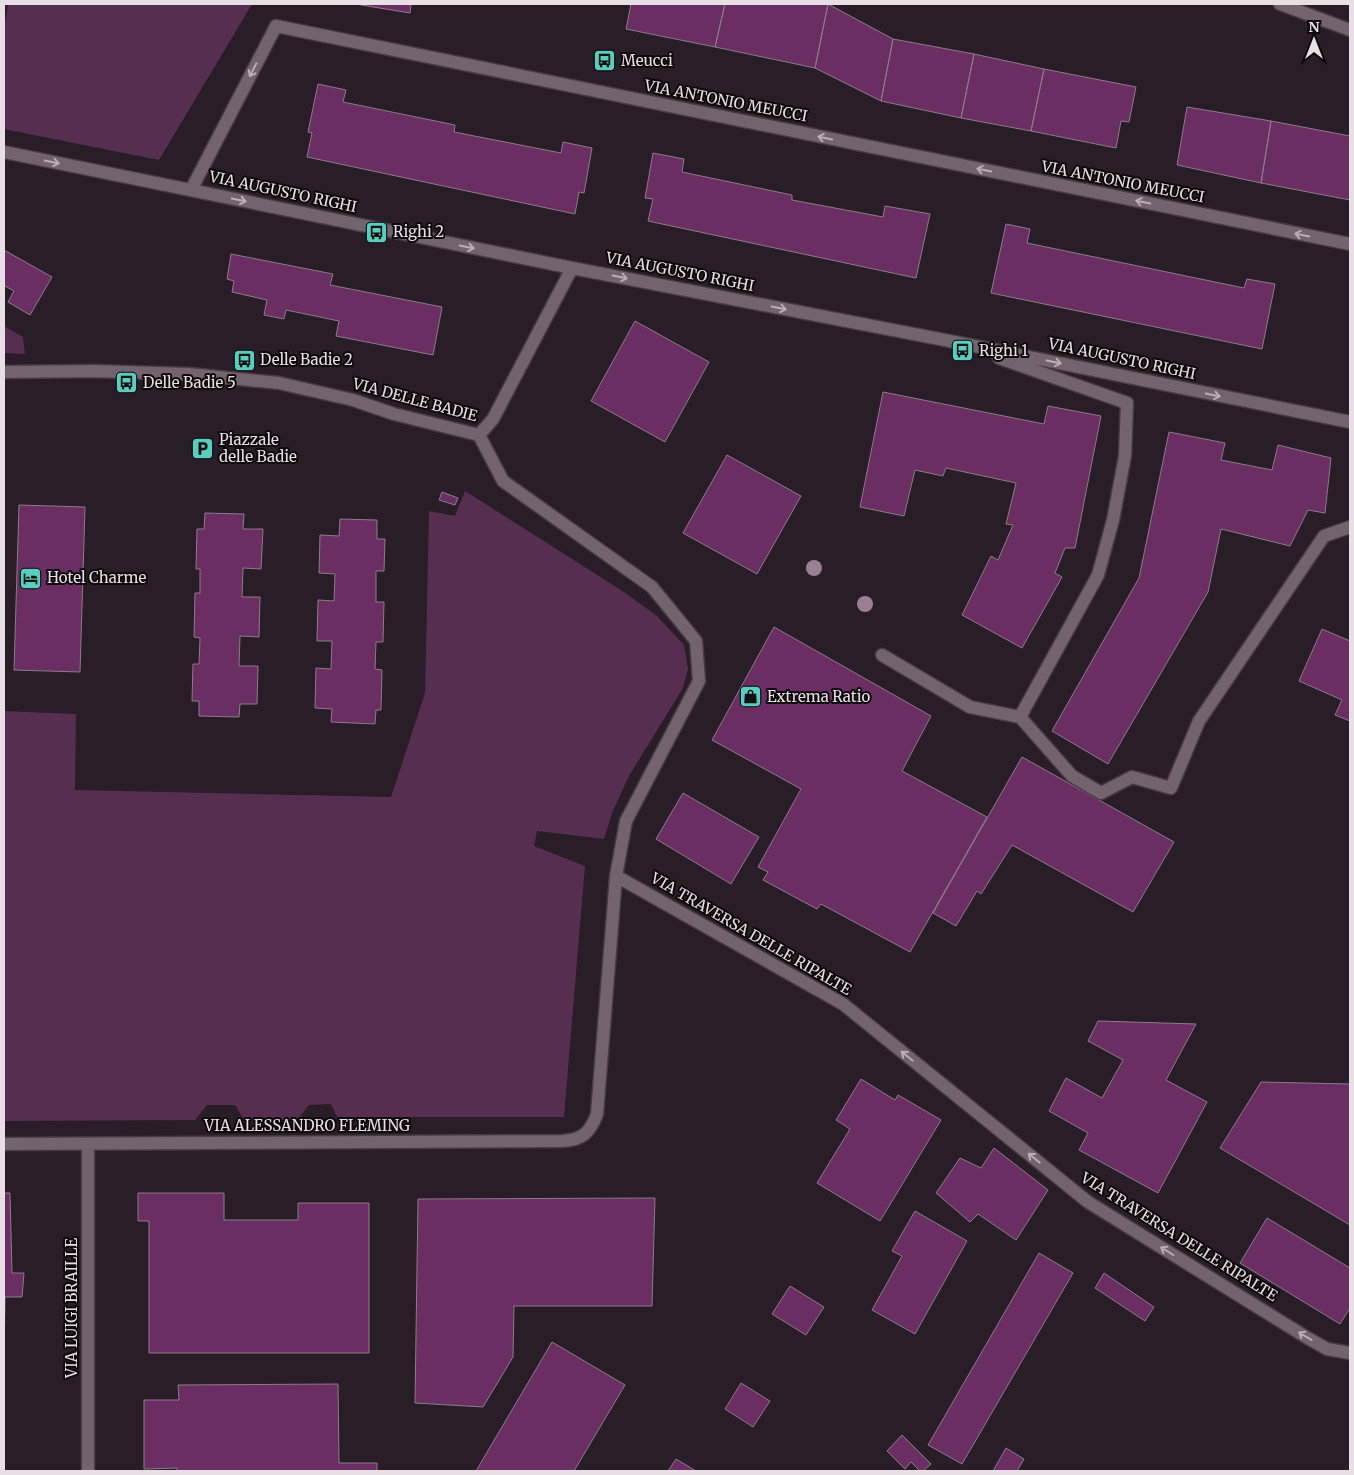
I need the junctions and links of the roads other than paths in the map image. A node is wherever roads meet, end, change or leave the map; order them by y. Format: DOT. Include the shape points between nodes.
graph roads {
  1 [pos="1280,4"];
  2 [pos="1350,30"];
  3 [pos="4,152"];
  4 [pos="191,190"];
  5 [pos="1350,244"];
  6 [pos="572,268"];
  7 [pos="955,342"];
  8 [pos="4,372"];
  9 [pos="1350,422"];
  10 [pos="478,435"];
  11 [pos="1350,527"];
  12 [pos="882,655"];
  13 [pos="1020,717"];
  14 [pos="616,876"];
  15 [pos="4,1144"];
  16 [pos="88,1144"];
  17 [pos="1350,1353"];
  18 [pos="88,1471"];
  1 -- 2 [label="street"];
  3 -- 4 [label="street, VIA AUGUSTO RIGHI, one-way"];
  5 -- 4 [label="street, VIA ANTONIO MEUCCI, one-way" via="276,26"];
  4 -- 6 [label="street, VIA AUGUSTO RIGHI, one-way"];
  6 -- 7 [label="street, VIA AUGUSTO RIGHI, one-way"];
  6 -- 10 [label="street, VIA DELLE BADIE" via="493,419"];
  7 -- 9 [label="street, VIA AUGUSTO RIGHI, one-way"];
  7 -- 13 [label="street" via="1127,403 1125,456 1114,520 1098,575"];
  8 -- 10 [label="street, VIA DELLE BADIE" via="189,374 280,383"];
  10 -- 14 [label="street" via="503,480 652,587 696,641 698,681 626,821"];
  11 -- 13 [label="street" via="1324,536 1199,721 1171,788 1132,778 1101,793 1072,776"];
  12 -- 13 [label="street" via="970,707"];
  14 -- 16 [label="street, VIA ALESSANDRO FLEMING" via="597,1114 583,1136 572,1140"];
  17 -- 14 [label="street, VIA TRAVERSA DELLE RIPALTE, one-way" via="1327,1348 1306,1337 1088,1202 843,1004"];
  15 -- 16 [label="street, VIA ALESSANDRO FLEMING"];
  16 -- 18 [label="street, VIA LUIGI BRAILLE"];
}
